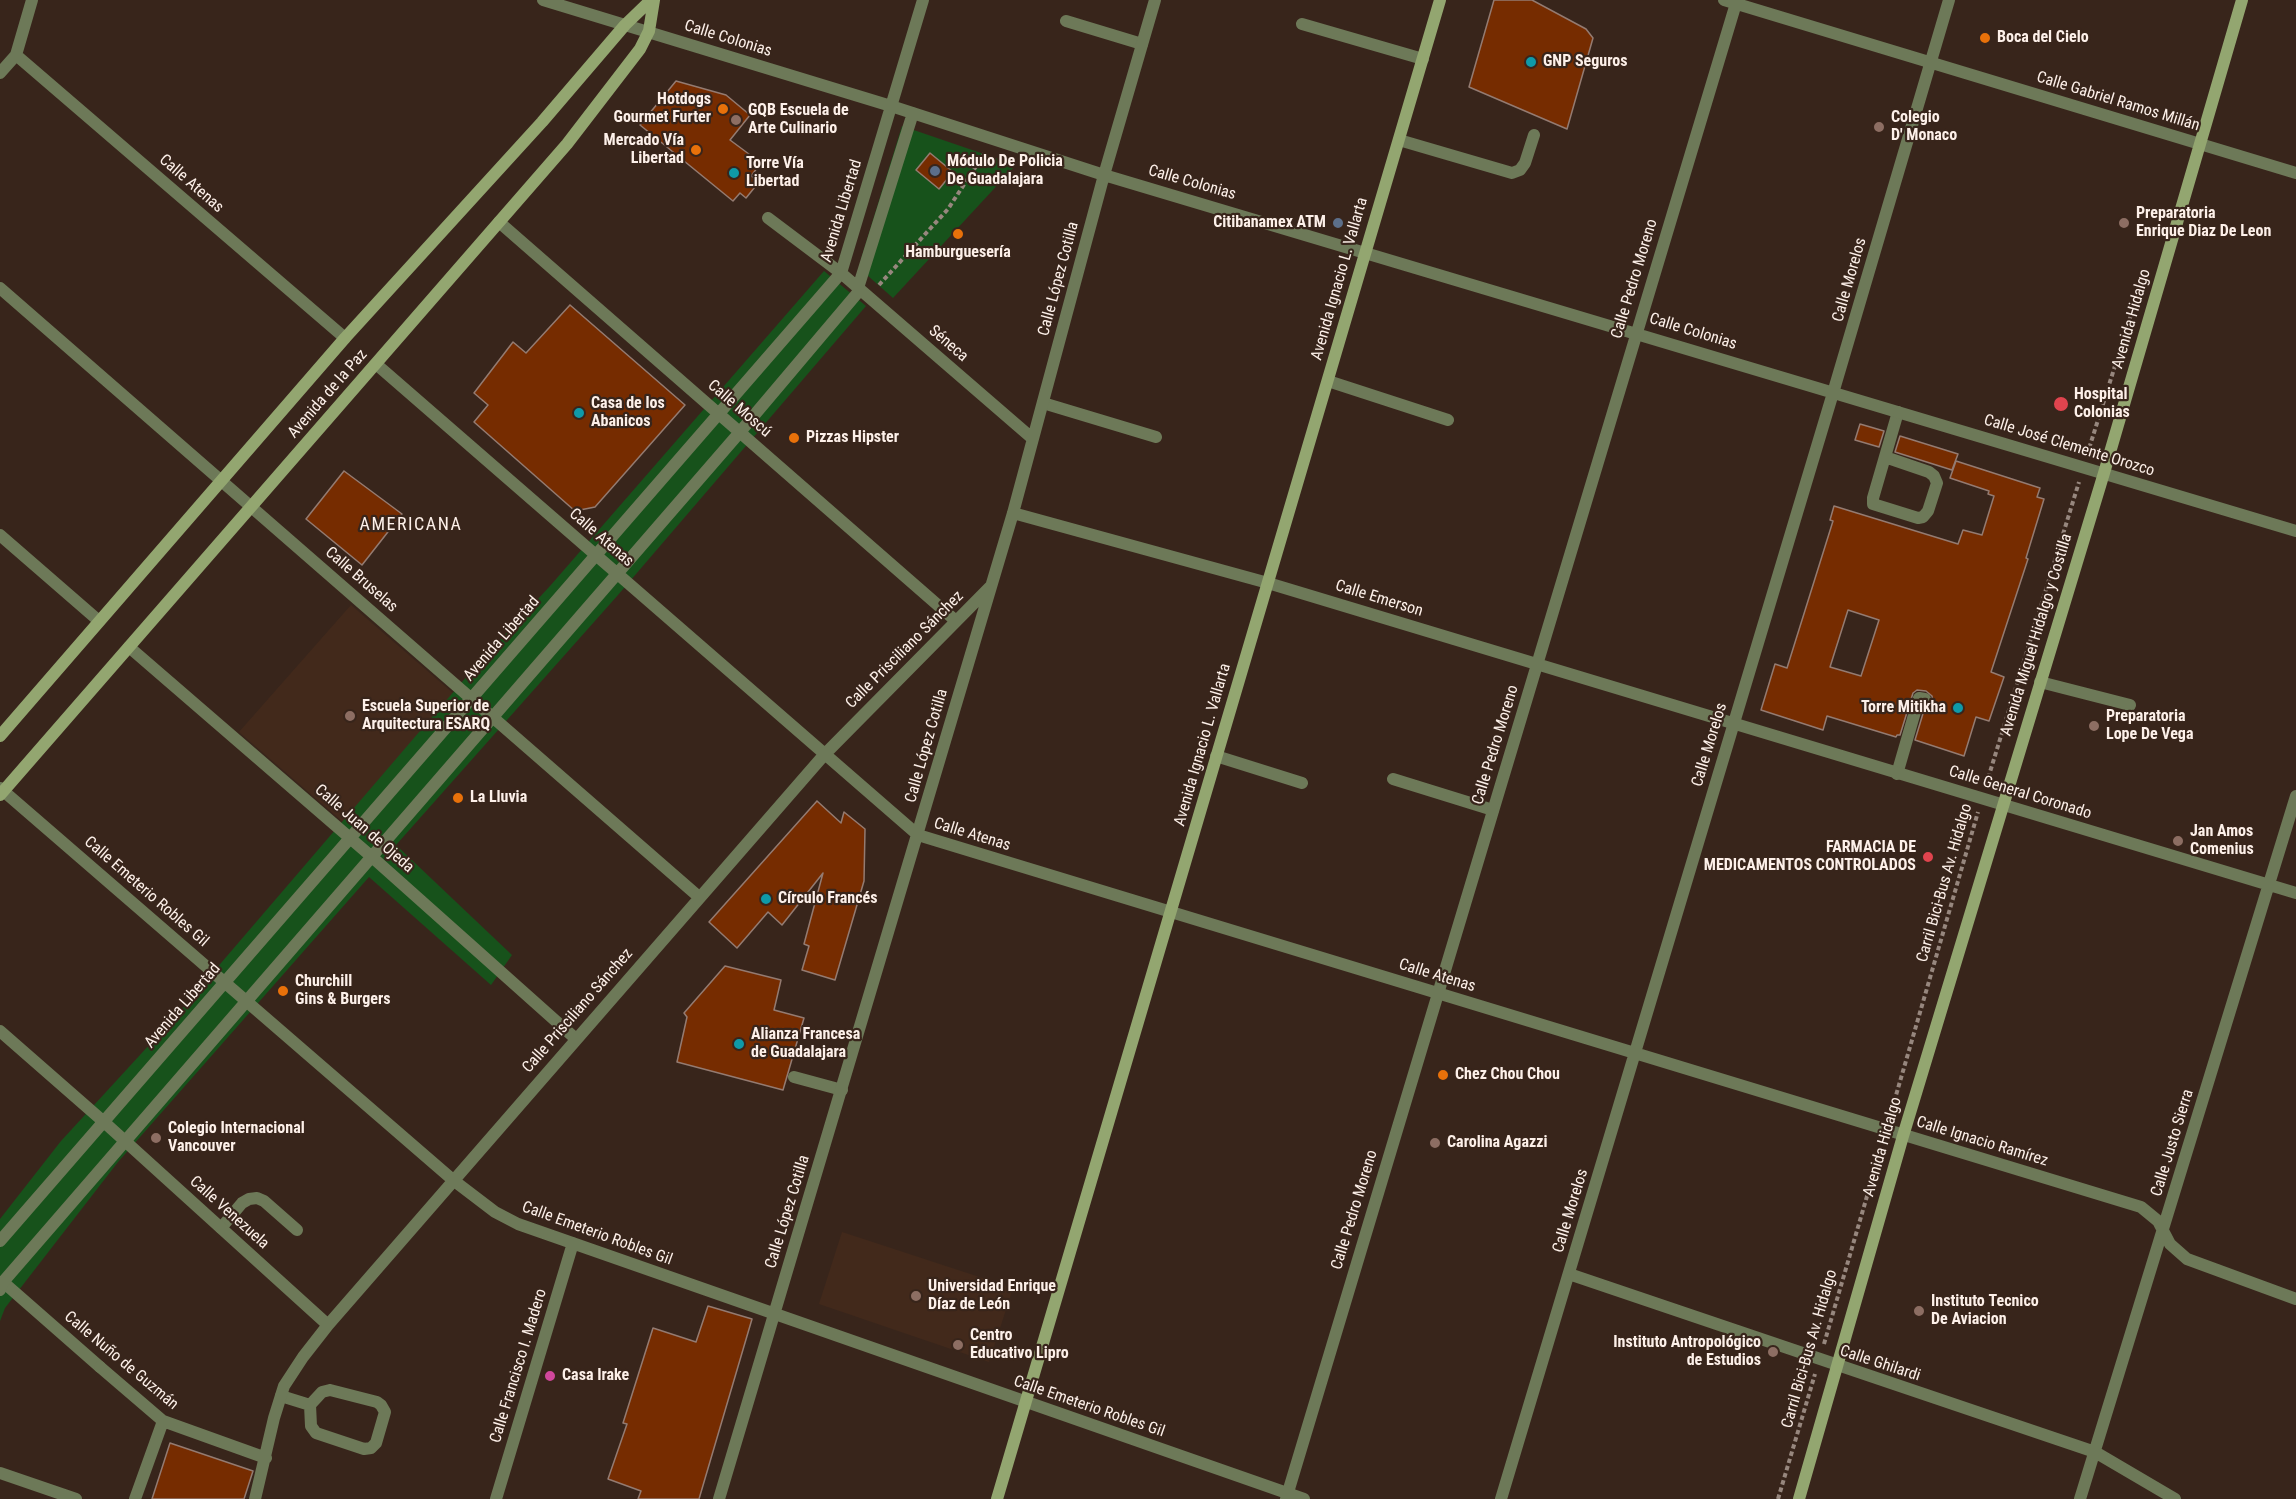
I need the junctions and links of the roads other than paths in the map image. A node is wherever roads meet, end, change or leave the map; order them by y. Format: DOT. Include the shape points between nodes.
graph roads {
  1 [pos="32,0"];
  2 [pos="543,0"];
  3 [pos="653,0"];
  4 [pos="923,0"];
  5 [pos="1155,0"];
  6 [pos="1440,0"];
  7 [pos="1949,0"];
  8 [pos="2242,0"];
  9 [pos="1732,1"];
  10 [pos="1066,21"];
  11 [pos="1302,24"];
  12 [pos="625,25"];
  13 [pos="649,31"];
  14 [pos="1142,44"];
  15 [pos="16,55"];
  16 [pos="1422,59"];
  17 [pos="1931,62"];
  18 [pos="0,73"];
  19 [pos="891,106"];
  20 [pos="914,113"];
  21 [pos="1534,135"];
  22 [pos="1399,140"];
  23 [pos="2201,144"];
  24 [pos="2296,173"];
  25 [pos="1104,175"];
  26 [pos="768,218"];
  27 [pos="499,222"];
  28 [pos="1366,251"];
  29 [pos="841,273"];
  30 [pos="0,288"];
  31 [pos="862,292"];
  32 [pos="1637,333"];
  33 [pos="345,338"];
  34 [pos="376,364"];
  35 [pos="1328,381"];
  36 [pos="1833,393"];
  37 [pos="1043,403"];
  38 [pos="1898,412"];
  39 [pos="719,414"];
  40 [pos="1448,420"];
  41 [pos="740,432"];
  42 [pos="1156,437"];
  43 [pos="1033,439"];
  44 [pos="1885,457"];
  45 [pos="2104,473"];
  46 [pos="221,481"];
  47 [pos="251,507"];
  48 [pos="1013,513"];
  49 [pos="2296,531"];
  50 [pos="0,535"];
  51 [pos="596,556"];
  52 [pos="617,574"];
  53 [pos="1268,583"];
  54 [pos="992,586"];
  55 [pos="99,621"];
  56 [pos="956,621"];
  57 [pos="129,647"];
  58 [pos="1537,664"];
  59 [pos="2040,682"];
  60 [pos="471,699"];
  61 [pos="1925,699"];
  62 [pos="2130,705"];
  63 [pos="493,717"];
  64 [pos="1734,724"];
  65 [pos="0,736"];
  66 [pos="824,755"];
  67 [pos="1216,756"];
  68 [pos="1897,774"];
  69 [pos="1393,779"];
  70 [pos="1302,783"];
  71 [pos="1,791"];
  72 [pos="2296,796"];
  73 [pos="2003,806"];
  74 [pos="1493,810"];
  75 [pos="918,836"];
  76 [pos="350,838"];
  77 [pos="372,857"];
  78 [pos="2270,885"];
  79 [pos="2296,893"];
  80 [pos="699,897"];
  81 [pos="1171,913"];
  82 [pos="225,982"];
  83 [pos="1438,994"];
  84 [pos="247,1000"];
  85 [pos="0,1031"];
  86 [pos="576,1039"];
  87 [pos="1635,1054"];
  88 [pos="794,1077"];
  89 [pos="842,1090"];
  90 [pos="104,1122"];
  91 [pos="1903,1136"];
  92 [pos="125,1141"];
  93 [pos="453,1180"];
  94 [pos="221,1228"];
  95 [pos="297,1230"];
  96 [pos="2163,1231"];
  97 [pos="0,1241"];
  98 [pos="573,1244"];
  99 [pos="1569,1274"];
  100 [pos="1,1284"];
  101 [pos="2296,1299"];
  102 [pos="775,1315"];
  103 [pos="328,1325"];
  104 [pos="1837,1366"];
  105 [pos="281,1396"];
  106 [pos="1026,1402"];
  107 [pos="310,1405"];
  108 [pos="163,1421"];
  109 [pos="2095,1452"];
  110 [pos="266,1458"];
  111 [pos="0,1473"];
  112 [pos="1287,1496"];
  113 [pos="76,1499"];
  114 [pos="135,1499"];
  115 [pos="255,1499"];
  116 [pos="496,1499"];
  117 [pos="719,1499"];
  118 [pos="997,1499"];
  119 [pos="1304,1499"];
  120 [pos="1501,1499"];
  121 [pos="1799,1499"];
  122 [pos="2080,1499"];
  123 [pos="2175,1499"];
  1 -- 15 [label="street"];
  2 -- 12 [label="street, Calle Colonias"];
  3 -- 12 [label="main road, Avenida de la Paz"];
  3 -- 13 [label="main road, Avenida de la Paz"];
  4 -- 19 [label="street, Avenida Libertad"];
  5 -- 14 [label="street, Calle López Cotilla"];
  6 -- 16 [label="main road, Avenida Ignacio L. Vallarta"];
  7 -- 17 [label="street, Calle Morelos"];
  8 -- 23 [label="main road, Avenida Hidalgo"];
  9 -- 17 [label="street, Calle Gabriel Ramos Millán"];
  9 -- 32 [label="street, Calle Pedro Moreno"];
  10 -- 14 [label="street"];
  11 -- 16 [label="street"];
  12 -- 13 [label="street, Calle Colonias"];
  12 -- 33 [label="main road, Avenida de la Paz"];
  13 -- 19 [label="street, Calle Colonias"];
  13 -- 27 [label="main road, Avenida de la Paz" via="640,49 567,144"];
  14 -- 25 [label="street, Calle López Cotilla"];
  15 -- 18 [label="street"];
  15 -- 33 [label="street, Calle Atenas"];
  16 -- 22 [label="main road, Avenida Ignacio L. Vallarta"];
  17 -- 23 [label="street, Calle Gabriel Ramos Millán"];
  17 -- 36 [label="street, Calle Morelos"];
  19 -- 20 [label="street, Calle Colonias"];
  19 -- 29 [label="street, Avenida Libertad"];
  20 -- 25 [label="street, Calle Colonias"];
  20 -- 31 [label="street"];
  21 -- 22 [label="street" via="1525,163 1512,173"];
  22 -- 28 [label="main road, Avenida Ignacio L. Vallarta"];
  23 -- 24 [label="street, Calle Gabriel Ramos Millán"];
  23 -- 45 [label="main road, Avenida Hidalgo"];
  25 -- 28 [label="street, Calle Colonias"];
  25 -- 37 [label="street, Calle López Cotilla"];
  26 -- 29 [label="street, Séneca"];
  27 -- 34 [label="main road, Avenida de la Paz"];
  27 -- 39 [label="street, Calle Moscú"];
  28 -- 32 [label="street, Calle Colonias"];
  28 -- 35 [label="main road, Avenida Ignacio L. Vallarta"];
  29 -- 31 [label="street, Séneca"];
  29 -- 39 [label="street, Avenida Libertad"];
  30 -- 46 [label="street, Calle Bruselas"];
  31 -- 41 [label="street"];
  31 -- 43 [label="street, Séneca"];
  32 -- 36 [label="street, Calle Colonias"];
  32 -- 58 [label="street, Calle Pedro Moreno"];
  33 -- 46 [label="main road, Avenida de la Paz"];
  34 -- 47 [label="main road, Avenida de la Paz"];
  34 -- 51 [label="street, Calle Atenas"];
  35 -- 40 [label="street"];
  35 -- 53 [label="main road, Avenida Ignacio L. Vallarta"];
  36 -- 38 [label="street, Calle José Clemente Orozco"];
  36 -- 64 [label="street, Calle Morelos"];
  37 -- 42 [label="street"];
  37 -- 43 [label="street, Calle López Cotilla"];
  38 -- 44 [label="street"];
  38 -- 45 [label="street, Calle José Clemente Orozco"];
  39 -- 41 [label="street, Calle Moscú"];
  39 -- 51 [label="street, Avenida Libertad"];
  41 -- 52 [label="street"];
  41 -- 56 [label="street, Calle Moscú"];
  43 -- 48 [label="street, Calle López Cotilla"];
  44 -- 44 [label="street" via="1873,504 1923,517 1936,483 1934,476"];
  45 -- 49 [label="street, Calle José Clemente Orozco"];
  45 -- 59 [label="main road, Avenida Miguel Hidalgo y Costilla"];
  46 -- 47 [label="street, Calle Bruselas"];
  46 -- 55 [label="main road, Avenida de la Paz"];
  47 -- 57 [label="main road, Avenida de la Paz"];
  47 -- 60 [label="street, Calle Bruselas"];
  48 -- 53 [label="street, Calle Emerson"];
  48 -- 54 [label="street, Calle López Cotilla"];
  50 -- 55 [label="street"];
  51 -- 52 [label="street, Calle Atenas"];
  51 -- 60 [label="street, Avenida Libertad"];
  52 -- 63 [label="street"];
  52 -- 66 [label="street, Calle Atenas"];
  53 -- 58 [label="street, Calle Emerson"];
  53 -- 67 [label="main road, Avenida Ignacio L. Vallarta"];
  54 -- 56 [label="street, Calle Prisciliano Sánchez"];
  54 -- 75 [label="street, Calle López Cotilla"];
  55 -- 65 [label="main road, Avenida de la Paz"];
  56 -- 66 [label="street, Calle Prisciliano Sánchez"];
  57 -- 71 [label="main road, Avenida de la Paz"];
  57 -- 76 [label="street, Calle Juan de Ojeda"];
  58 -- 64 [label="street, Calle Emerson"];
  58 -- 74 [label="street, Calle Pedro Moreno"];
  59 -- 62 [label="street"];
  59 -- 73 [label="main road, Avenida Miguel Hidalgo y Costilla"];
  60 -- 63 [label="street, Calle Bruselas"];
  60 -- 76 [label="street, Avenida Libertad"];
  61 -- 68 [label="street" via="1919,698"];
  63 -- 77 [label="street"];
  63 -- 80 [label="street, Calle Bruselas"];
  64 -- 68 [label="street, Calle General Coronado"];
  64 -- 87 [label="street, Calle Morelos"];
  66 -- 75 [label="street, Calle Atenas"];
  66 -- 80 [label="street, Calle Prisciliano Sánchez"];
  67 -- 70 [label="street"];
  67 -- 81 [label="main road, Avenida Ignacio L. Vallarta"];
  68 -- 73 [label="street, Calle General Coronado"];
  69 -- 74 [label="street"];
  71 -- 82 [label="street, Calle Emeterio Robles Gil"];
  72 -- 78 [label="street, Calle Justo Sierra"];
  73 -- 78 [label="street, Calle General Coronado"];
  73 -- 91 [label="main road, Avenida Hidalgo"];
  74 -- 83 [label="street, Calle Pedro Moreno"];
  75 -- 81 [label="street, Calle Atenas"];
  75 -- 89 [label="street, Calle López Cotilla"];
  76 -- 77 [label="street, Calle Juan de Ojeda"];
  76 -- 82 [label="street, Avenida Libertad"];
  77 -- 84 [label="street"];
  77 -- 86 [label="street, Calle Juan de Ojeda"];
  78 -- 79 [label="street, Calle General Coronado"];
  78 -- 96 [label="street, Calle Justo Sierra"];
  80 -- 86 [label="street, Calle Prisciliano Sánchez"];
  81 -- 83 [label="street, Calle Atenas"];
  81 -- 106 [label="main road, Avenida Ignacio L. Vallarta"];
  82 -- 84 [label="street, Calle Emeterio Robles Gil"];
  82 -- 90 [label="street, Avenida Libertad"];
  83 -- 87 [label="street, Calle Atenas"];
  83 -- 112 [label="street, Calle Pedro Moreno"];
  84 -- 92 [label="street"];
  84 -- 93 [label="street, Calle Emeterio Robles Gil"];
  85 -- 90 [label="street, Calle Venezuela"];
  86 -- 93 [label="street, Calle Prisciliano Sánchez"];
  87 -- 91 [label="street, Calle Ignacio Ramírez"];
  87 -- 99 [label="street, Calle Morelos"];
  88 -- 89 [label="street"];
  89 -- 102 [label="street, Calle López Cotilla"];
  90 -- 92 [label="street, Calle Venezuela"];
  90 -- 97 [label="street, Avenida Libertad"];
  91 -- 96 [label="street, Calle Ignacio Ramírez" via="2141,1207 2151,1213"];
  91 -- 104 [label="main road, Avenida Hidalgo"];
  92 -- 94 [label="street, Calle Venezuela"];
  92 -- 100 [label="street"];
  93 -- 98 [label="street, Calle Emeterio Robles Gil" via="495,1212"];
  93 -- 103 [label="street, Calle Prisciliano Sánchez"];
  94 -- 95 [label="street" via="242,1203 256,1198"];
  94 -- 103 [label="street, Calle Venezuela"];
  96 -- 101 [label="street, Calle Ignacio Ramírez" via="2169,1244 2187,1259"];
  96 -- 109 [label="street, Calle Justo Sierra"];
  98 -- 102 [label="street, Calle Emeterio Robles Gil"];
  98 -- 116 [label="street, Calle Francisco I. Madero"];
  99 -- 104 [label="street, Calle Ghilardi"];
  99 -- 120 [label="street, Calle Morelos"];
  100 -- 108 [label="street, Calle Nuño de Guzmán"];
  102 -- 106 [label="street, Calle Emeterio Robles Gil"];
  102 -- 117 [label="street, Calle López Cotilla"];
  103 -- 105 [label="street, Calle Prisciliano Sánchez" via="303,1357"];
  104 -- 109 [label="street, Calle Ghilardi"];
  104 -- 121 [label="main road, Avenida Hidalgo"];
  105 -- 107 [label="street"];
  105 -- 110 [label="street, Calle Prisciliano Sánchez"];
  106 -- 112 [label="street, Calle Emeterio Robles Gil"];
  106 -- 118 [label="main road, Avenida Ignacio L. Vallarta"];
  107 -- 107 [label="street" via="311,1426 316,1433 364,1449 376,1443 385,1412 377,1402 330,1390 322,1392"];
  108 -- 110 [label="street, Calle Nuño de Guzmán"];
  108 -- 114 [label="street"];
  109 -- 122 [label="street, Calle Justo Sierra"];
  109 -- 123 [label="street, Calle Ghilardi"];
  110 -- 115 [label="street, Calle Prisciliano Sánchez"];
  111 -- 113 [label="street"];
  112 -- 119 [label="street, Calle Emeterio Robles Gil"];
}
